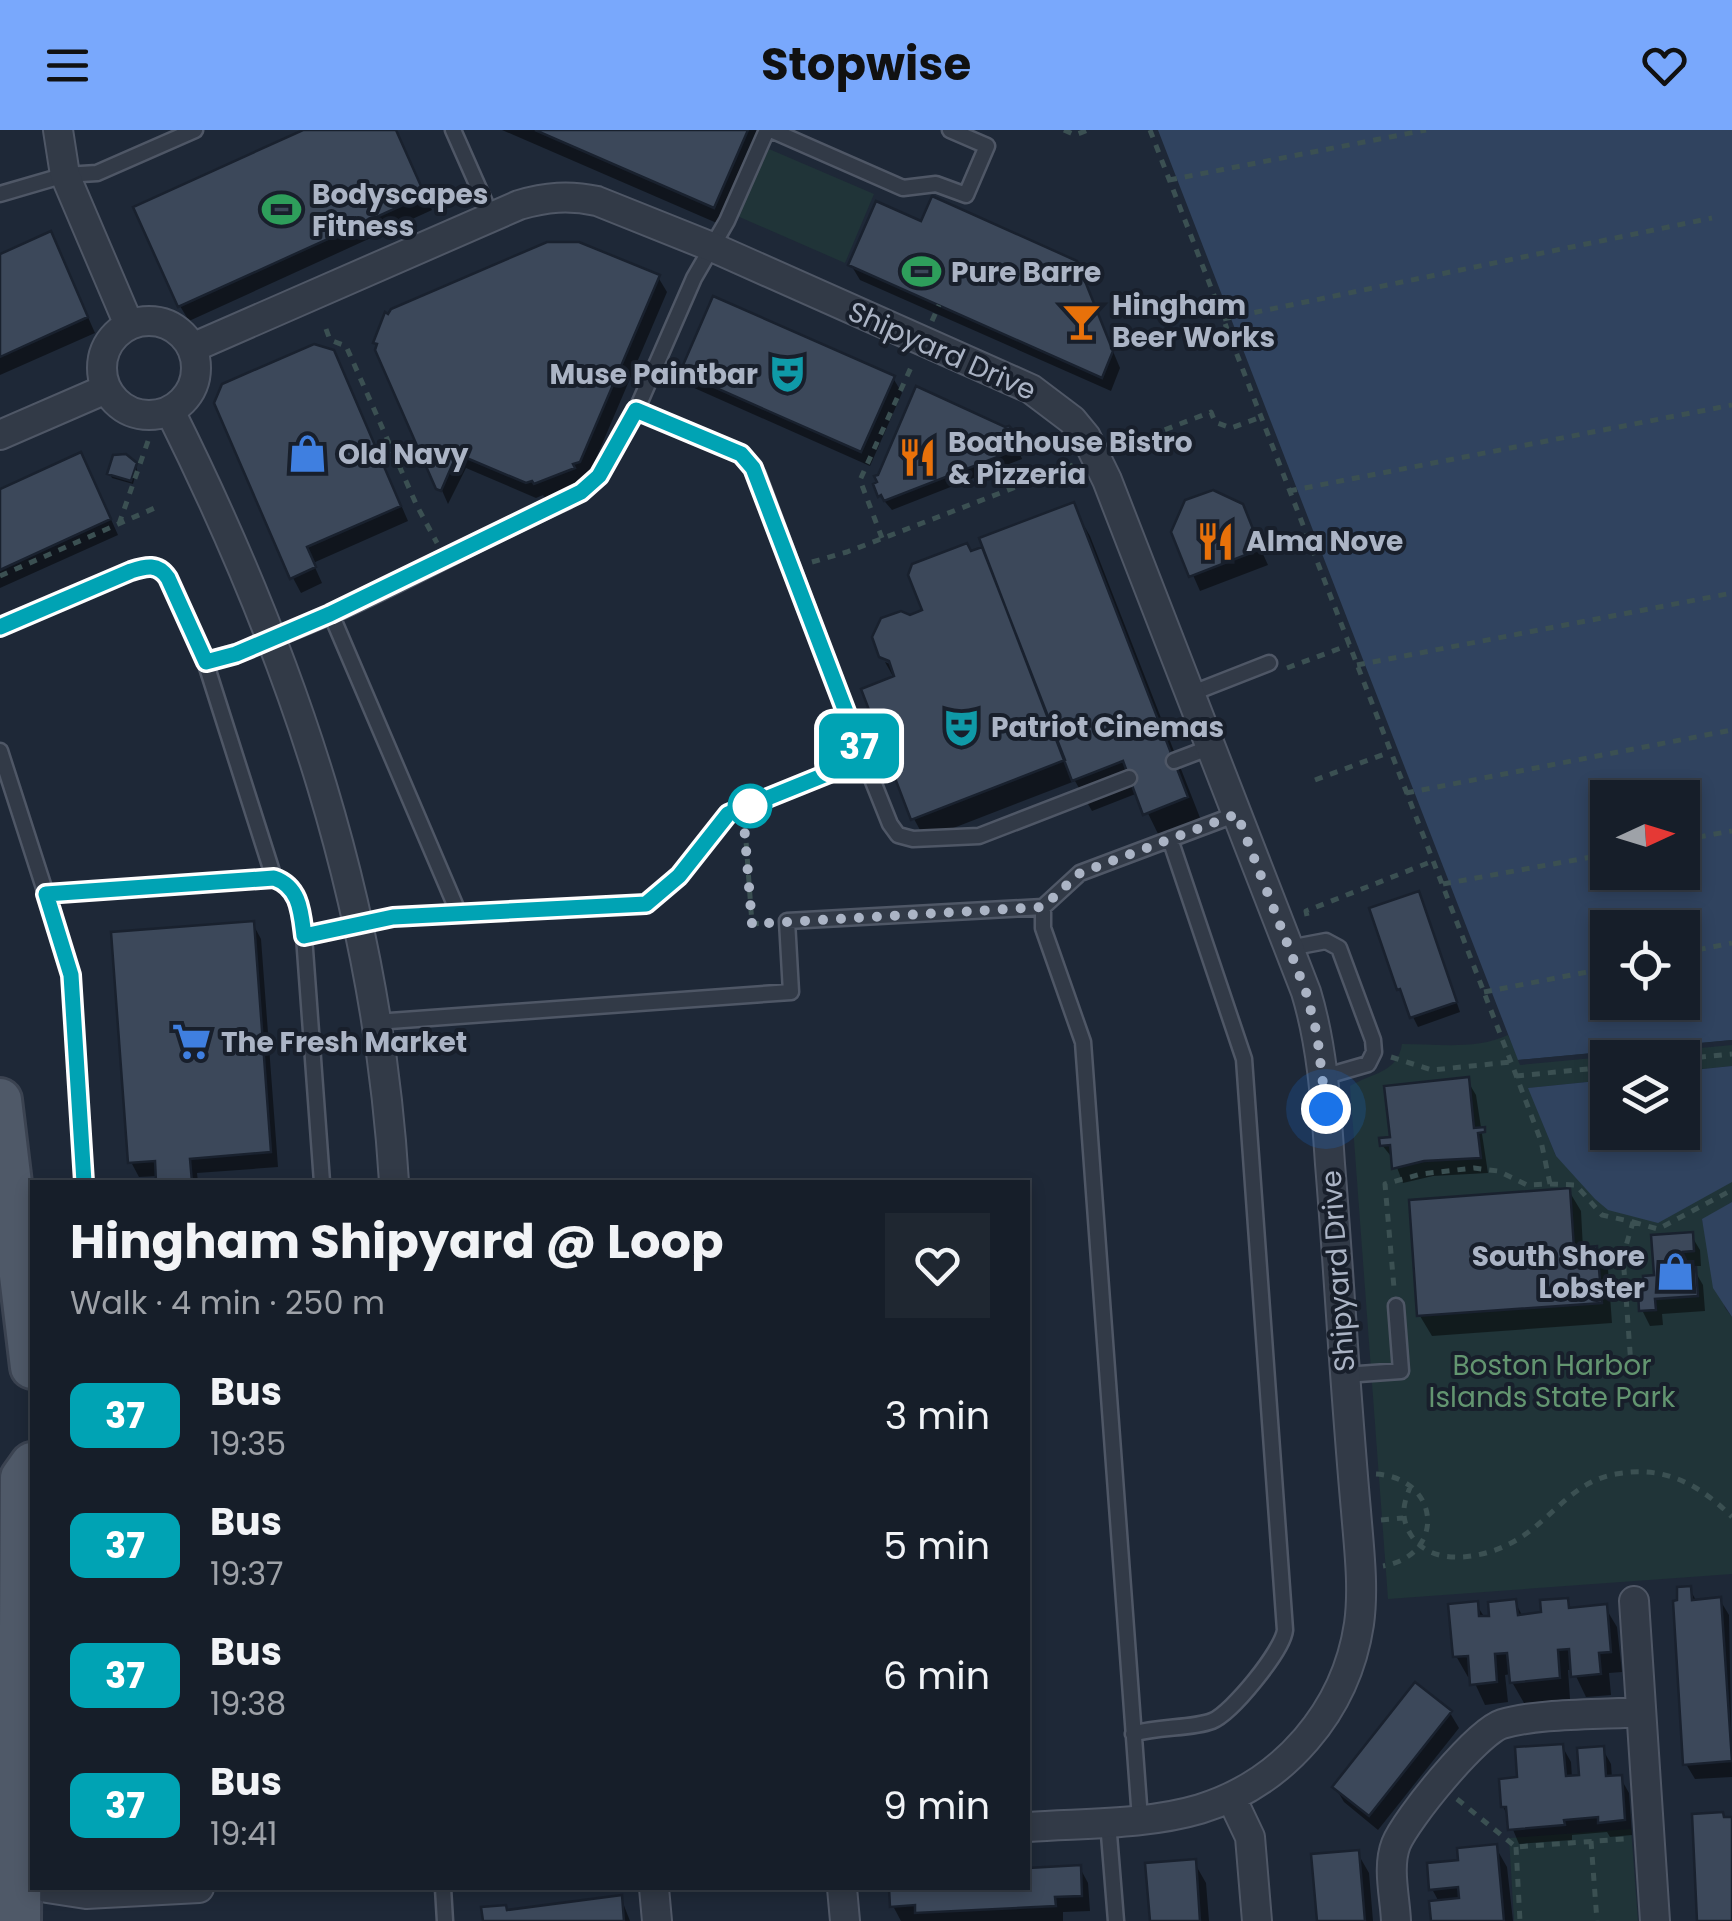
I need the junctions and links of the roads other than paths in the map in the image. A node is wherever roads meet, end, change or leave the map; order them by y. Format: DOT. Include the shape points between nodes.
graph roads {
  1 [pos="58,130"];
  2 [pos="195,130"];
  3 [pos="453,130"];
  4 [pos="769,130"];
  5 [pos="950,130"];
  6 [pos="0,174"];
  7 [pos="66,174"];
  8 [pos="4,193"];
  9 [pos="491,216"];
  10 [pos="712,247"];
  11 [pos="129,325"];
  12 [pos="192,348"];
  13 [pos="106,389"];
  14 [pos="636,410"];
  15 [pos="170,412"];
  16 [pos="0,435"];
  17 [pos="330,614"];
  18 [pos="0,627"];
  19 [pos="272,639"];
  20 [pos="206,662"];
  21 [pos="1271,668"];
  22 [pos="1190,694"];
  23 [pos="1212,747"];
  24 [pos="0,752"];
  25 [pos="864,759"];
  26 [pos="1174,761"];
  27 [pos="1129,778"];
  28 [pos="1237,814"];
  29 [pos="1170,839"];
  30 [pos="274,878"];
  31 [pos="46,894"];
  32 [pos="1043,907"];
  33 [pos="459,914"];
  34 [pos="358,925"];
  35 [pos="304,936"];
  36 [pos="1302,945"];
  37 [pos="376,1022"];
  38 [pos="1323,1076"];
  39 [pos="0,1100"];
  40 [pos="84,1180"];
  41 [pos="322,1180"];
  42 [pos="394,1180"];
  43 [pos="1396,1306"];
  44 [pos="30,1350"];
  45 [pos="1345,1375"];
  46 [pos="18,1467"];
  47 [pos="1634,1601"];
  48 [pos="1640,1712"];
  49 [pos="1133,1734"];
  50 [pos="1231,1797"];
  51 [pos="1140,1819"];
  52 [pos="1108,1822"];
  53 [pos="1030,1828"];
  54 [pos="161,1890"];
  55 [pos="443,1890"];
  56 [pos="654,1890"];
  57 [pos="842,1890"];
  58 [pos="24,1891"];
  59 [pos="445,1921"];
  60 [pos="657,1921"];
  61 [pos="844,1921"];
  62 [pos="1116,1921"];
  63 [pos="1258,1921"];
  64 [pos="1396,1921"];
  65 [pos="1655,1921"];
  1 -- 7 [label="street"];
  2 -- 7 [label="lane" via="98,173"];
  3 -- 9 [label="lane"];
  4 -- 5 [label="lane" via="902,188 936,184 966,195 986,146"];
  4 -- 10 [label="lane"];
  6 -- 8 [label="lane"];
  7 -- 8 [label="lane"];
  7 -- 11 [label="street"];
  9 -- 10 [label="street, Shipyard Drive" via="559,196 597,201"];
  9 -- 12 [label="street, Shipyard Drive"];
  10 -- 14 [label="lane"];
  10 -- 22 [label="street, Shipyard Drive" via="1031,388 1072,420 1107,480"];
  11 -- 12 [label="street" via="172,326"];
  11 -- 13 [label="street" via="116,333 102,359"];
  12 -- 15 [label="street" via="195,380"];
  13 -- 15 [label="street" via="129,412"];
  13 -- 16 [label="street"];
  14 -- 17 [label="lane" via="599,476 567,501"];
  14 -- 25 [label="lane" via="748,460"];
  15 -- 19 [label="street"];
  17 -- 19 [label="lane"];
  17 -- 33 [label="lane"];
  18 -- 20 [label="lane" via="152,566 168,578"];
  19 -- 20 [label="lane"];
  19 -- 34 [label="street" via="315,757"];
  20 -- 30 [label="lane"];
  21 -- 22 [label="lane"];
  22 -- 23 [label="street, Shipyard Drive"];
  23 -- 26 [label="lane"];
  23 -- 28 [label="street, Shipyard Drive"];
  24 -- 31 [label="lane"];
  25 -- 27 [label="lane" via="892,831 913,839 990,832"];
  25 -- 33 [label="lane" via="728,814 679,876 646,904"];
  28 -- 29 [label="lane"];
  28 -- 36 [label="street, Shipyard Drive"];
  29 -- 32 [label="lane" via="1080,873"];
  29 -- 49 [label="lane" via="1244,1058 1285,1630 1280,1648 1217,1719"];
  30 -- 31 [label="lane"];
  30 -- 35 [label="lane" via="295,894"];
  31 -- 40 [label="lane" via="71,975"];
  32 -- 37 [label="lane" via="787,922 792,992"];
  32 -- 49 [label="lane" via="1044,928 1084,1042"];
  33 -- 34 [label="lane"];
  34 -- 35 [label="lane"];
  34 -- 37 [label="street"];
  35 -- 41 [label="lane"];
  36 -- 38 [label="street, Shipyard Drive"];
  36 -- 38 [label="lane" via="1331,942 1339,948 1374,1052 1368,1064"];
  37 -- 42 [label="street"];
  38 -- 45 [label="street, Shipyard Drive"];
  39 -- 44 [label="main road"];
  43 -- 45 [label="lane" via="1401,1371"];
  45 -- 50 [label="street, Shipyard Drive" via="1360,1570 1352,1655 1338,1693 1300,1747"];
  46 -- 58 [label="main road"];
  47 -- 48 [label="street"];
  48 -- 64 [label="street" via="1498,1725 1471,1744 1396,1844"];
  48 -- 65 [label="street"];
  49 -- 51 [label="lane"];
  50 -- 51 [label="street, Shipyard Drive"];
  50 -- 63 [label="street" via="1250,1836"];
  51 -- 52 [label="street, Shipyard Drive"];
  52 -- 53 [label="street, Shipyard Drive"];
  52 -- 62 [label="lane"];
  54 -- 58 [label="street"];
  55 -- 59 [label="lane"];
  56 -- 60 [label="street"];
  57 -- 61 [label="street"];
}
